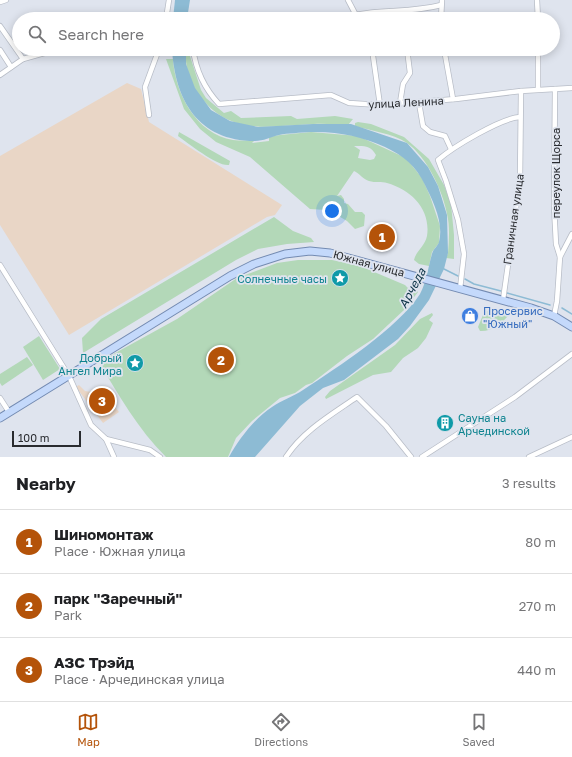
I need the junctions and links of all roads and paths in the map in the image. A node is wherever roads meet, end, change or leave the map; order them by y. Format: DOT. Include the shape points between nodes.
graph roads {
  1 [pos="6,0"];
  2 [pos="169,0"];
  3 [pos="348,0"];
  4 [pos="538,0"];
  5 [pos="0,2"];
  6 [pos="441,2"];
  7 [pos="167,12"];
  8 [pos="354,12"];
  9 [pos="375,12"];
  10 [pos="405,12"];
  11 [pos="405,12"];
  12 [pos="538,12"];
  13 [pos="0,26"];
  14 [pos="12,43"];
  15 [pos="0,50"];
  16 [pos="21,56"];
  17 [pos="34,56"];
  18 [pos="156,56"];
  19 [pos="194,56"];
  20 [pos="373,56"];
  21 [pos="408,56"];
  22 [pos="445,56"];
  23 [pos="538,56"];
  24 [pos="23,59"];
  25 [pos="11,67"];
  26 [pos="0,75"];
  27 [pos="572,88"];
  28 [pos="538,89"];
  29 [pos="555,89"];
  30 [pos="521,91"];
  31 [pos="453,99"];
  32 [pos="400,103"];
  33 [pos="419,103"];
  34 [pos="380,105"];
  35 [pos="149,115"];
  36 [pos="520,117"];
  37 [pos="451,149"];
  38 [pos="572,234"];
  39 [pos="560,257"];
  40 [pos="0,265"];
  41 [pos="460,289"];
  42 [pos="502,300"];
  43 [pos="554,316"];
  44 [pos="572,327"];
  45 [pos="572,354"];
  46 [pos="69,376"];
  47 [pos="0,398"];
  48 [pos="9,412"];
  49 [pos="0,418"];
  50 [pos="572,437"];
  51 [pos="106,439"];
  52 [pos="114,457"];
  53 [pos="160,457"];
  54 [pos="286,457"];
  55 [pos="411,457"];
  56 [pos="422,457"];
  57 [pos="530,457"];
  1 -- 5 [label="street"];
  2 -- 7 [label="street"];
  3 -- 8 [label="street"];
  4 -- 12 [label="street"];
  6 -- 11 [label="street"];
  9 -- 10 [label="street"];
  13 -- 14 [label="street"];
  15 -- 25 [label="street"];
  16 -- 24 [label="street"];
  17 -- 24 [label="street"];
  18 -- 35 [label="street" via="145,87"];
  19 -- 34 [label="street, улица Ленина" via="197,70 206,89 219,104 332,95 349,103"];
  20 -- 34 [label="street"];
  21 -- 32 [label="street" via="410,73 403,84"];
  22 -- 31 [label="street"];
  23 -- 28 [label="street"];
  24 -- 25 [label="street"];
  25 -- 26 [label="street"];
  27 -- 29 [label="street, улица Ленина"];
  28 -- 29 [label="street, улица Ленина"];
  28 -- 30 [label="street, улица Ленина"];
  29 -- 39 [label="street, переулок Щорса" via="554,206 556,244"];
  30 -- 31 [label="street, улица Ленина"];
  30 -- 36 [label="street, Граничная улица"];
  31 -- 33 [label="street, улица Ленина"];
  32 -- 33 [label="street, улица Ленина"];
  32 -- 34 [label="street, улица Ленина"];
  33 -- 37 [label="street" via="423,126 430,132 445,136"];
  36 -- 37 [label="street" via="505,120"];
  36 -- 42 [label="street, Граничная улица" via="520,180"];
  37 -- 41 [label="street" via="438,160 458,220 464,254"];
  38 -- 39 [label="street"];
  39 -- 43 [label="street"];
  40 -- 46 [label="street"];
  41 -- 42 [label="main road, Южная улица"];
  41 -- 46 [label="main road, Южная улица" via="330,253 298,252 269,258 230,276"];
  42 -- 43 [label="main road, Южная улица"];
  43 -- 44 [label="main road, Южная улица"];
  45 -- 56 [label="street" via="515,396"];
  46 -- 48 [label="main road, Южная улица"];
  46 -- 51 [label="street" via="91,425"];
  47 -- 48 [label="street"];
  48 -- 49 [label="main road, Южная улица"];
  50 -- 57 [label="street"];
  51 -- 52 [label="street"];
  51 -- 53 [label="street" via="150,450"];
  54 -- 55 [label="street" via="295,443 315,426 357,397"];
}
